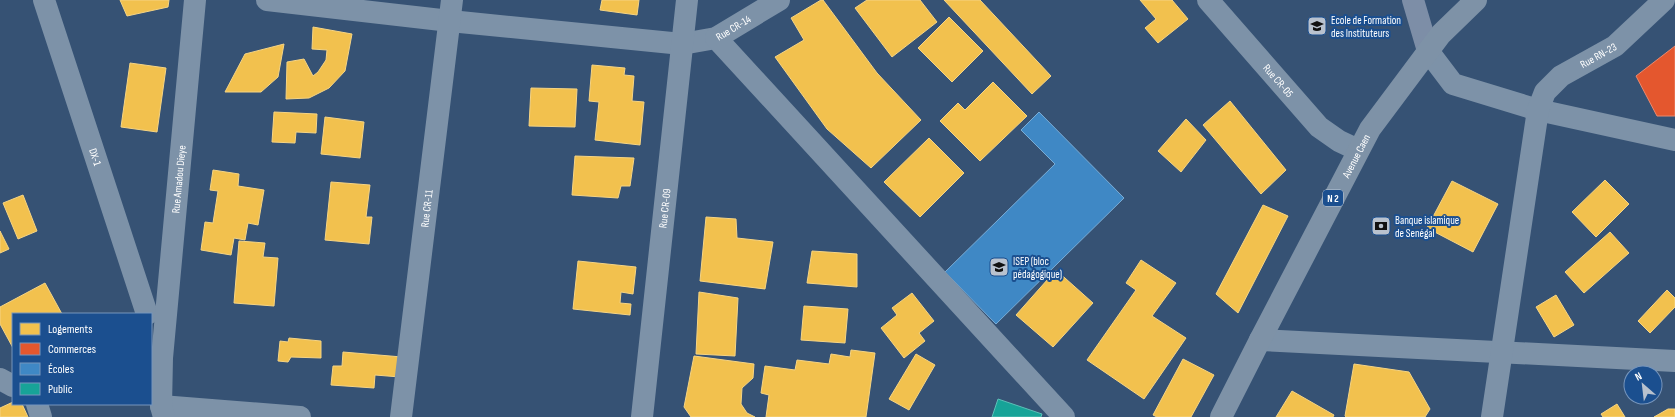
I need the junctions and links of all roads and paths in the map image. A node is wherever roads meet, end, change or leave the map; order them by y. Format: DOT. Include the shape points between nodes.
graph roads {
  1 [pos="44,0"];
  2 [pos="196,0"];
  3 [pos="267,0"];
  4 [pos="687,0"];
  5 [pos="779,0"];
  6 [pos="1208,0"];
  7 [pos="1413,0"];
  8 [pos="1476,0"];
  9 [pos="1664,0"];
  10 [pos="451,10"];
  11 [pos="716,38"];
  12 [pos="682,44"];
  13 [pos="1428,52"];
  14 [pos="1538,110"];
  15 [pos="1675,140"];
  16 [pos="1358,150"];
  17 [pos="147,313"];
  18 [pos="152,333"];
  19 [pos="1260,340"];
  20 [pos="1502,353"];
  21 [pos="156,360"];
  22 [pos="1675,361"];
  23 [pos="0,379"];
  24 [pos="12,385"];
  25 [pos="36,405"];
  26 [pos="162,411"];
  27 [pos="41,417"];
  28 [pos="300,417"];
  29 [pos="401,417"];
  30 [pos="642,417"];
  31 [pos="1064,417"];
  32 [pos="1221,417"];
  33 [pos="1492,417"];
  1 -- 17 [label="street, DX-1"];
  2 -- 21 [label="street, Rue Amadou Dieye"];
  3 -- 10 [label="street, Rue CR-14"];
  4 -- 12 [label="street, Rue CR-09"];
  5 -- 11 [label="street, Rue CR-14"];
  6 -- 16 [label="street, Rue CR-05" via="1319,127"];
  7 -- 13 [label="main road"];
  8 -- 13 [label="highway, Avenue Caen / N 2" via="1441,34"];
  9 -- 14 [label="street, Rue RN-23" via="1615,46 1561,76 1545,92"];
  10 -- 12 [label="street, Rue CR-14"];
  10 -- 29 [label="street, Rue CR-11"];
  11 -- 12 [label="street, Rue CR-14"];
  11 -- 31 [label="street"];
  12 -- 30 [label="street, Rue CR-09"];
  13 -- 14 [label="street" via="1453,84"];
  13 -- 16 [label="highway, Avenue Caen / N 2" via="1370,129"];
  14 -- 15 [label="street"];
  14 -- 20 [label="street, Rue RN-23"];
  16 -- 19 [label="highway, Avenue Caen / N 2"];
  18 -- 21 [label="street"];
  19 -- 20 [label="street"];
  19 -- 32 [label="highway, Avenue Caen / N 2"];
  20 -- 22 [label="street"];
  20 -- 33 [label="street, Rue RN-23"];
  21 -- 26 [label="street, Rue Amadou Dieye"];
  23 -- 24 [label="street"];
  25 -- 27 [label="street"];
  26 -- 28 [label="street"];
}
